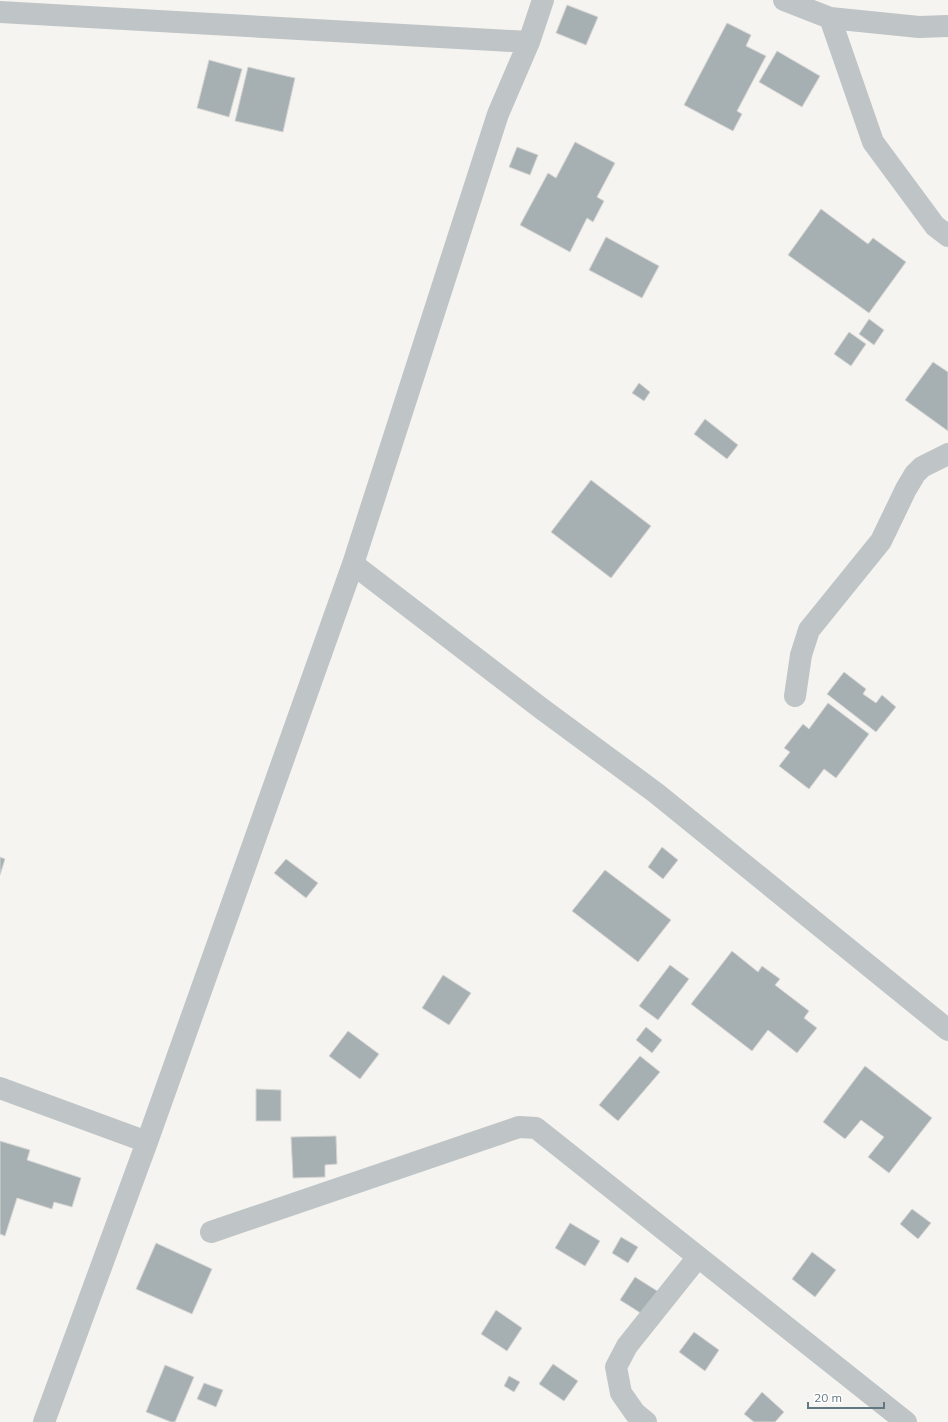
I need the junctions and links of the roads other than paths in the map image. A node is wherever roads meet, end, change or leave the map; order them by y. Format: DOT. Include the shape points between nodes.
graph roads {
  1 [pos="543,0"];
  2 [pos="784,0"];
  3 [pos="0,12"];
  4 [pos="830,18"];
  5 [pos="948,26"];
  6 [pos="529,42"];
  7 [pos="948,236"];
  8 [pos="948,454"];
  9 [pos="353,564"];
  10 [pos="795,696"];
  11 [pos="948,1030"];
  12 [pos="0,1088"];
  13 [pos="147,1142"];
  14 [pos="211,1232"];
  15 [pos="698,1257"];
  16 [pos="44,1422"];
  17 [pos="646,1422"];
  18 [pos="906,1422"];
  1 -- 6 [label="street"];
  2 -- 4 [label="street"];
  3 -- 6 [label="street"];
  4 -- 5 [label="street" via="919,27"];
  4 -- 7 [label="street" via="873,142 935,226"];
  6 -- 9 [label="street" via="498,114"];
  8 -- 10 [label="street" via="922,467 915,474 881,541 809,630 801,655"];
  9 -- 11 [label="street" via="656,793"];
  9 -- 13 [label="street"];
  12 -- 13 [label="street"];
  13 -- 16 [label="street"];
  14 -- 15 [label="street" via="519,1127 536,1128"];
  15 -- 17 [label="street" via="627,1346 616,1367 621,1393 635,1413"];
  15 -- 18 [label="street"];
}
